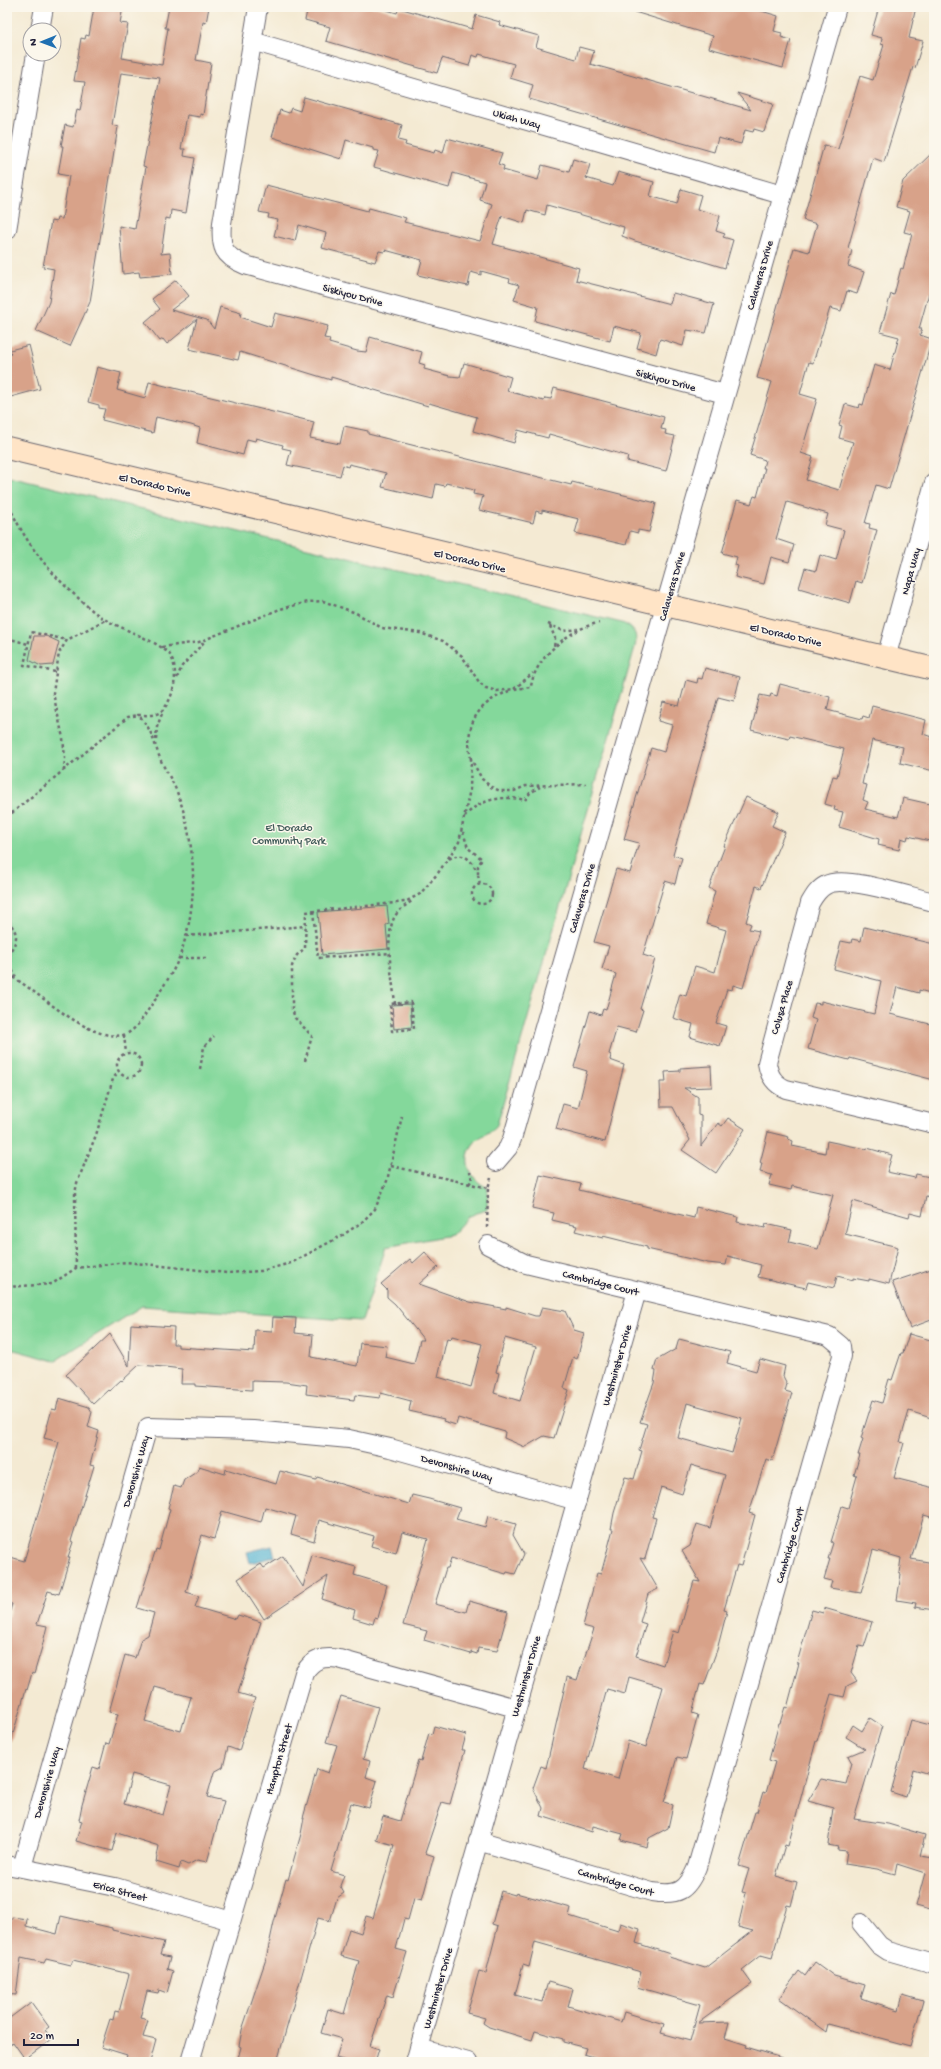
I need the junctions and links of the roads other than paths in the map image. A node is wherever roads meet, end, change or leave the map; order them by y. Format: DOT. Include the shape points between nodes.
graph roads {
  1 [pos="44,7"];
  2 [pos="258,7"];
  3 [pos="837,7"];
  4 [pos="41,22"];
  5 [pos="252,41"];
  6 [pos="35,62"];
  7 [pos="782,195"];
  8 [pos="7,230"];
  9 [pos="725,394"];
  10 [pos="7,448"];
  11 [pos="934,483"];
  12 [pos="666,605"];
  13 [pos="886,658"];
  14 [pos="934,669"];
  15 [pos="934,902"];
  16 [pos="934,1124"];
  17 [pos="496,1162"];
  18 [pos="488,1245"];
  19 [pos="637,1291"];
  20 [pos="577,1501"];
  21 [pos="516,1708"];
  22 [pos="478,1841"];
  23 [pos="15,1866"];
  24 [pos="230,1921"];
  25 [pos="861,1923"];
  26 [pos="934,1964"];
  27 [pos="417,2055"];
  28 [pos="190,2062"];
  29 [pos="468,2062"];
  1 -- 4 [label="street"];
  2 -- 5 [label="street, Siskiyou Drive"];
  3 -- 7 [label="street, Calaveras Drive"];
  5 -- 7 [label="street, Ukiah Way"];
  5 -- 9 [label="street, Siskiyou Drive" via="222,223 223,248 231,258 246,265"];
  6 -- 8 [label="street"];
  7 -- 9 [label="street, Calaveras Drive"];
  9 -- 12 [label="street, Calaveras Drive"];
  10 -- 12 [label="street, El Dorado Drive"];
  11 -- 13 [label="street, Napa Way"];
  12 -- 13 [label="street, El Dorado Drive"];
  12 -- 17 [label="street, Calaveras Drive" via="512,1139"];
  13 -- 14 [label="street, El Dorado Drive"];
  15 -- 16 [label="street, Colusa Place" via="843,881 826,884 817,892 810,903 767,1063 774,1082 786,1089"];
  18 -- 19 [label="street, Cambridge Court" via="526,1264"];
  19 -- 20 [label="street, Westminster Drive"];
  19 -- 22 [label="street, Cambridge Court" via="829,1336 841,1346 840,1366 700,1860 687,1886 673,1894 664,1894"];
  20 -- 21 [label="street, Westminster Drive"];
  20 -- 23 [label="street, Devonshire Way" via="348,1438 253,1430 148,1427"];
  21 -- 22 [label="street, Westminster Drive"];
  21 -- 24 [label="street, Hampton Street" via="339,1659 318,1658 304,1673"];
  22 -- 27 [label="street, Westminster Drive"];
  23 -- 24 [label="street, Erica Street" via="115,1888"];
  24 -- 28 [label="street, Hampton Street"];
  25 -- 26 [label="street" via="879,1945 888,1951"];
  27 -- 29 [label="street"];
}
